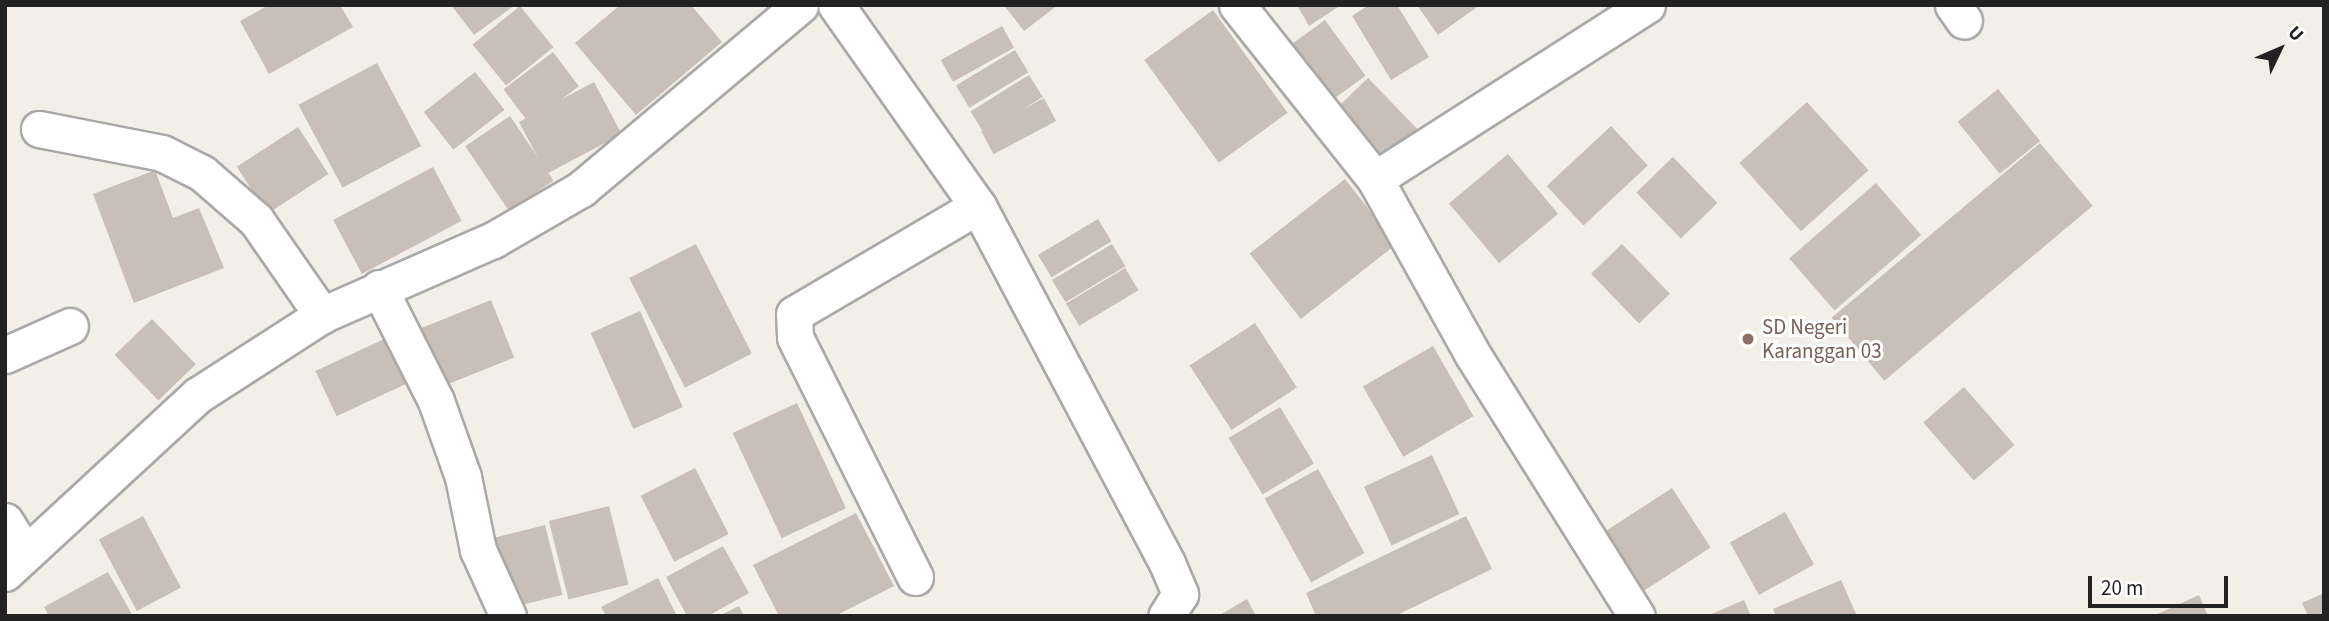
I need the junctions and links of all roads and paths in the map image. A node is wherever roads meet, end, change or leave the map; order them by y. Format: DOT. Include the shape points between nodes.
graph roads {
  1 [pos="800,5"];
  2 [pos="836,5"];
  3 [pos="1237,5"];
  4 [pos="1647,5"];
  5 [pos="39,130"];
  6 [pos="1374,179"];
  7 [pos="978,205"];
  8 [pos="379,288"];
  9 [pos="322,315"];
  10 [pos="69,326"];
  11 [pos="5,355"];
  12 [pos="5,521"];
  13 [pos="14,562"];
  14 [pos="915,577"];
  15 [pos="508,616"];
  16 [pos="1166,616"];
  17 [pos="1637,616"];
  1 -- 8 [label="street" via="581,189 493,240"];
  2 -- 7 [label="street"];
  3 -- 6 [label="street"];
  4 -- 6 [label="street"];
  5 -- 9 [label="street" via="162,153 202,173 256,220"];
  6 -- 17 [label="street" via="1473,355"];
  7 -- 14 [label="street" via="794,314 795,337"];
  7 -- 16 [label="street" via="1167,563 1180,594"];
  8 -- 9 [label="street"];
  8 -- 15 [label="street" via="436,401 463,477 478,550"];
  9 -- 13 [label="street" via="198,395"];
  10 -- 11 [label="street"];
  12 -- 13 [label="street"];
}
